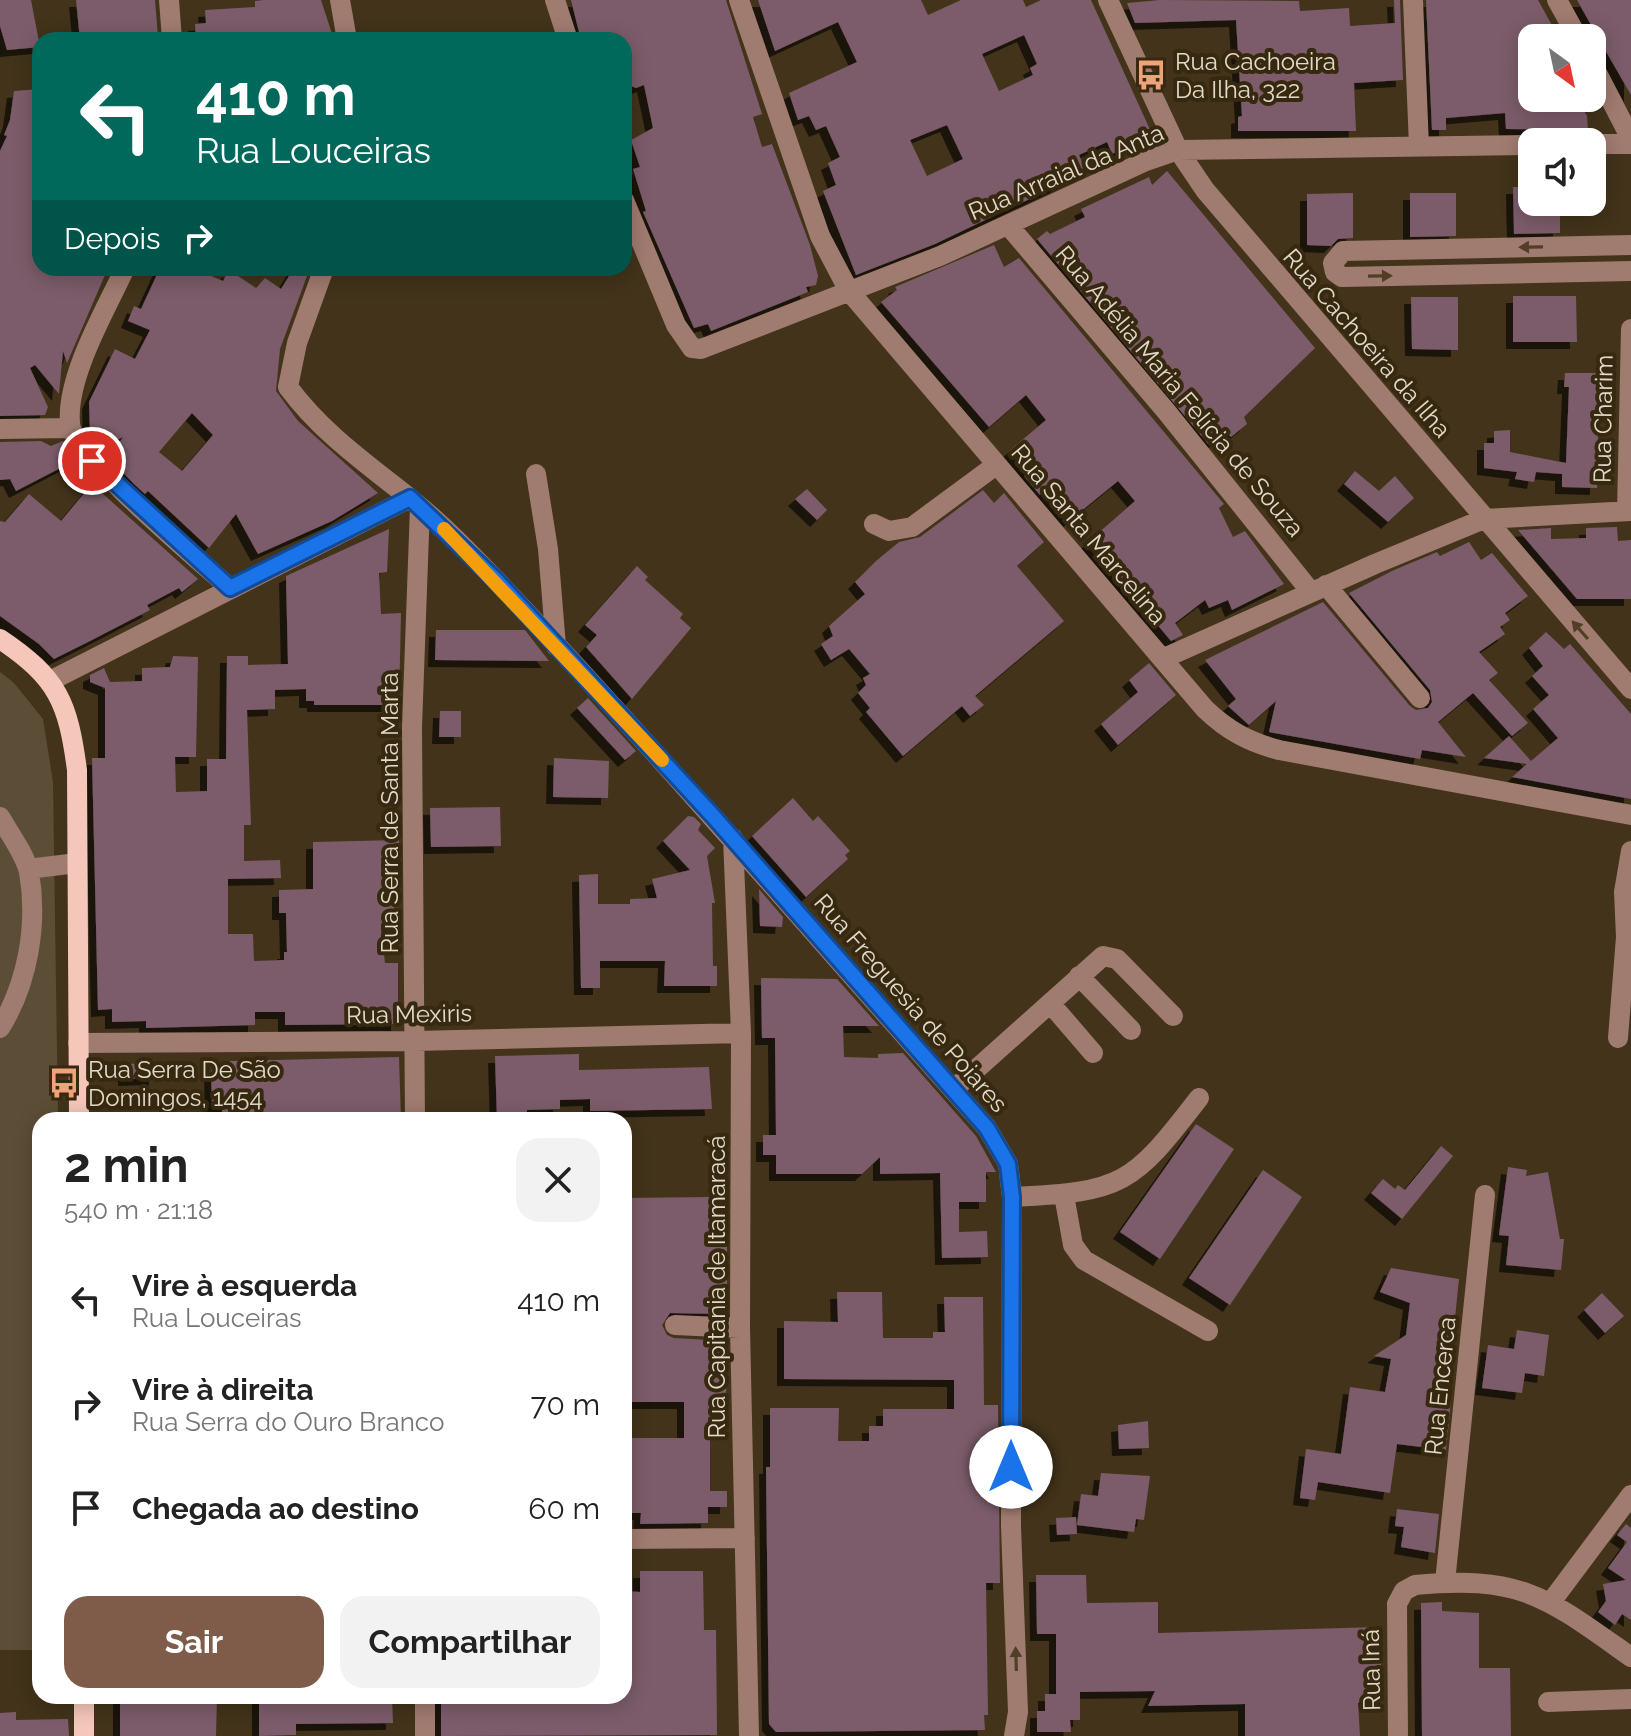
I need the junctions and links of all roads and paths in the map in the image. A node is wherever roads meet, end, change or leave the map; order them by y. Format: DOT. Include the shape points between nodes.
graph roads {
  1 [pos="169,0"];
  2 [pos="340,0"];
  3 [pos="555,0"];
  4 [pos="739,0"];
  5 [pos="1108,0"];
  6 [pos="1413,0"];
  7 [pos="1557,0"];
  8 [pos="1570,24"];
  9 [pos="171,32"];
  10 [pos="346,32"];
  11 [pos="565,32"];
  12 [pos="1606,91"];
  13 [pos="1631,142"];
  14 [pos="1606,143"];
  15 [pos="1518,145"];
  16 [pos="1419,146"];
  17 [pos="1178,150"];
  18 [pos="632,219"];
  19 [pos="1008,225"];
  20 [pos="1631,245"];
  21 [pos="1631,271"];
  22 [pos="122,276"];
  23 [pos="321,276"];
  24 [pos="849,291"];
  25 [pos="1631,329"];
  26 [pos="70,428"];
  27 [pos="0,429"];
  28 [pos="996,465"];
  29 [pos="536,474"];
  30 [pos="415,503"];
  31 [pos="1629,511"];
  32 [pos="1484,519"];
  33 [pos="874,524"];
  34 [pos="230,588"];
  35 [pos="1319,588"];
  36 [pos="0,639"];
  37 [pos="556,646"];
  38 [pos="1162,659"];
  39 [pos="52,680"];
  40 [pos="1631,689"];
  41 [pos="1420,698"];
  42 [pos="1631,815"];
  43 [pos="0,817"];
  44 [pos="733,838"];
  45 [pos="1631,851"];
  46 [pos="77,863"];
  47 [pos="28,869"];
  48 [pos="1079,976"];
  49 [pos="1050,1003"];
  50 [pos="1173,1016"];
  51 [pos="0,1028"];
  52 [pos="1131,1030"];
  53 [pos="741,1033"];
  54 [pos="1618,1038"];
  55 [pos="415,1041"];
  56 [pos="78,1043"];
  57 [pos="1093,1053"];
  58 [pos="953,1090"];
  59 [pos="1199,1098"];
  60 [pos="79,1112"];
  61 [pos="415,1112"];
  62 [pos="1064,1195"];
  63 [pos="1485,1195"];
  64 [pos="1012,1197"];
  65 [pos="675,1325"];
  66 [pos="740,1328"];
  67 [pos="1208,1331"];
  68 [pos="1631,1495"];
  69 [pos="745,1538"];
  70 [pos="632,1539"];
  71 [pos="1445,1582"];
  72 [pos="1551,1602"];
  73 [pos="1631,1657"];
  74 [pos="1631,1699"];
  75 [pos="1548,1702"];
  76 [pos="84,1704"];
  77 [pos="425,1704"];
  78 [pos="84,1736"];
  79 [pos="425,1736"];
  80 [pos="749,1736"];
  81 [pos="1014,1736"];
  82 [pos="1398,1736"];
  1 -- 9 [label="street"];
  2 -- 10 [label="street"];
  3 -- 11 [label="street"];
  4 -- 24 [label="street, Rua Santa Marcelina" via="820,236"];
  5 -- 17 [label="street, Rua Cachoeira da Ilha"];
  6 -- 16 [label="street"];
  7 -- 8 [label="street"];
  12 -- 13 [label="street"];
  13 -- 14 [label="street"];
  15 -- 16 [label="street, Rua Arraial da Anta"];
  16 -- 17 [label="street, Rua Arraial da Anta"];
  17 -- 19 [label="street, Rua Arraial da Anta"];
  17 -- 32 [label="street, Rua Cachoeira da Ilha" via="1231,224"];
  18 -- 24 [label="street, Rua Arraial da Anta" via="692,348 701,349"];
  19 -- 24 [label="street, Rua Arraial da Anta"];
  19 -- 35 [label="street, Rua Adélia Maria Felícia de Souza"];
  20 -- 21 [label="street, one-way" via="1343,251 1333,263 1342,277"];
  22 -- 26 [label="street" via="72,391"];
  23 -- 30 [label="street, Rua Freguesia de Poiares" via="288,387 338,443"];
  24 -- 28 [label="street, Rua Santa Marcelina"];
  25 -- 31 [label="street, Rua Charim"];
  26 -- 27 [label="street"];
  26 -- 34 [label="street" via="92,461"];
  28 -- 33 [label="street" via="912,527 889,531"];
  28 -- 38 [label="street, Rua Santa Marcelina"];
  29 -- 37 [label="street"];
  30 -- 34 [label="street"];
  30 -- 37 [label="street, Rua Freguesia de Poiares"];
  30 -- 55 [label="street, Rua Serra de Santa Marta"];
  31 -- 32 [label="street"];
  32 -- 35 [label="street"];
  40 -- 32 [label="street, Rua Cachoeira da Ilha, one-way"];
  34 -- 39 [label="street"];
  35 -- 38 [label="street"];
  35 -- 41 [label="street, Rua Adélia Maria Felícia de Souza"];
  36 -- 39 [label="main road"];
  37 -- 44 [label="street, Rua Freguesia de Poiares"];
  38 -- 42 [label="street, Rua Santa Marcelina" via="1227,730 1251,742"];
  39 -- 46 [label="main road" via="73,738"];
  43 -- 47 [label="street"];
  44 -- 53 [label="street, Rua Capitania de Itamaracá"];
  44 -- 58 [label="street, Rua Freguesia de Poiares"];
  45 -- 54 [label="street" via="1624,892"];
  46 -- 47 [label="street"];
  46 -- 56 [label="main road"];
  47 -- 51 [label="street" via="30,952"];
  48 -- 49 [label="street"];
  48 -- 50 [label="street" via="1110,955"];
  48 -- 52 [label="street"];
  49 -- 57 [label="street"];
  49 -- 58 [label="street"];
  53 -- 55 [label="street, Rua Mexiris"];
  53 -- 66 [label="street, Rua Capitania de Itamaracá"];
  55 -- 56 [label="street, Rua Mexiris"];
  55 -- 61 [label="street, Rua Serra de Santa Marta"];
  56 -- 60 [label="main road"];
  58 -- 64 [label="street, Rua Freguesia de Poiares" via="1001,1149"];
  59 -- 62 [label="street" via="1134,1173 1115,1184"];
  62 -- 64 [label="street"];
  62 -- 67 [label="street" via="1073,1245 1084,1260"];
  63 -- 71 [label="street, Rua Encerca"];
  81 -- 64 [label="street, Rua Freguesia de Poiares, one-way" via="1018,1712 1011,1527"];
  65 -- 66 [label="street"];
  66 -- 69 [label="street, Rua Capitania de Itamaracá"];
  68 -- 72 [label="street"];
  69 -- 70 [label="street"];
  69 -- 80 [label="street, Rua Capitania de Itamaracá"];
  71 -- 72 [label="street" via="1515,1586"];
  71 -- 82 [label="street, Rua Iná" via="1415,1585 1397,1604"];
  72 -- 73 [label="street"];
  74 -- 75 [label="street"];
  76 -- 78 [label="main road"];
  77 -- 79 [label="street"];
}
